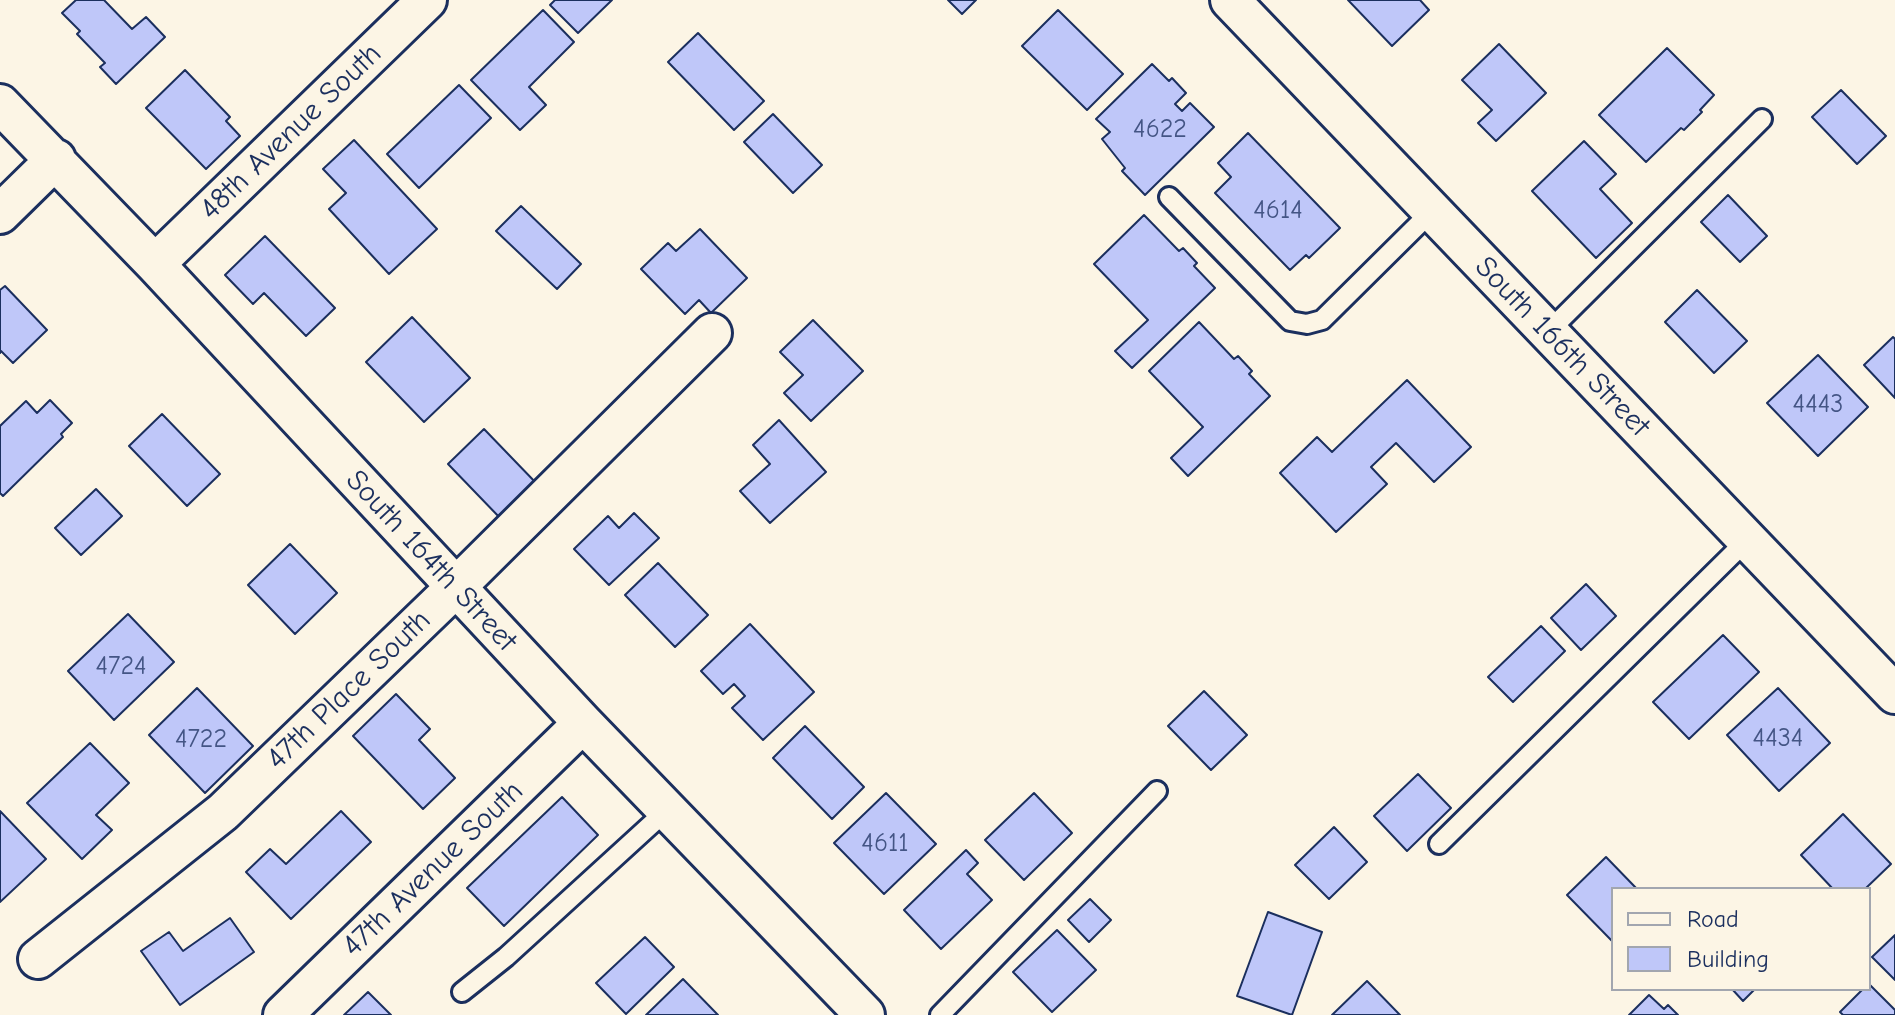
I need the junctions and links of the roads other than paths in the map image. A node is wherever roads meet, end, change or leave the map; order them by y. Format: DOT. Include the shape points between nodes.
graph roads {
  1 [pos="427,0"];
  2 [pos="1230,0"];
  3 [pos="0,104"];
  4 [pos="1762,119"];
  5 [pos="56,159"];
  6 [pos="1169,197"];
  7 [pos="1432,211"];
  8 [pos="0,214"];
  9 [pos="155,264"];
  10 [pos="1548,332"];
  11 [pos="712,333"];
  12 [pos="1747,540"];
  13 [pos="456,587"];
  14 [pos="1895,694"];
  15 [pos="583,723"];
  16 [pos="1157,791"];
  17 [pos="667,810"];
  18 [pos="1439,844"];
  19 [pos="38,959"];
  20 [pos="462,992"];
  21 [pos="283,1015"];
  22 [pos="865,1015"];
  23 [pos="940,1015"];
  1 -- 9 [label="street, 48th Avenue South"];
  2 -- 7 [label="street, South 166th Street"];
  3 -- 5 [label="street, South 164th Street"];
  4 -- 10 [label="lane"];
  5 -- 8 [label="street"];
  5 -- 9 [label="street, South 164th Street"];
  6 -- 7 [label="lane" via="1290,321 1307,324 1322,320"];
  7 -- 10 [label="street, South 166th Street"];
  9 -- 13 [label="street, South 164th Street"];
  10 -- 12 [label="street, South 166th Street"];
  11 -- 13 [label="street, 47th Place South"];
  12 -- 14 [label="street, South 166th Street"];
  12 -- 18 [label="lane"];
  13 -- 15 [label="street, South 164th Street"];
  13 -- 19 [label="street, 47th Place South" via="223,812"];
  15 -- 17 [label="street, South 164th Street"];
  15 -- 21 [label="street, 47th Avenue South"];
  16 -- 23 [label="lane"];
  17 -- 20 [label="lane"];
  17 -- 22 [label="street, South 164th Street"];
}
